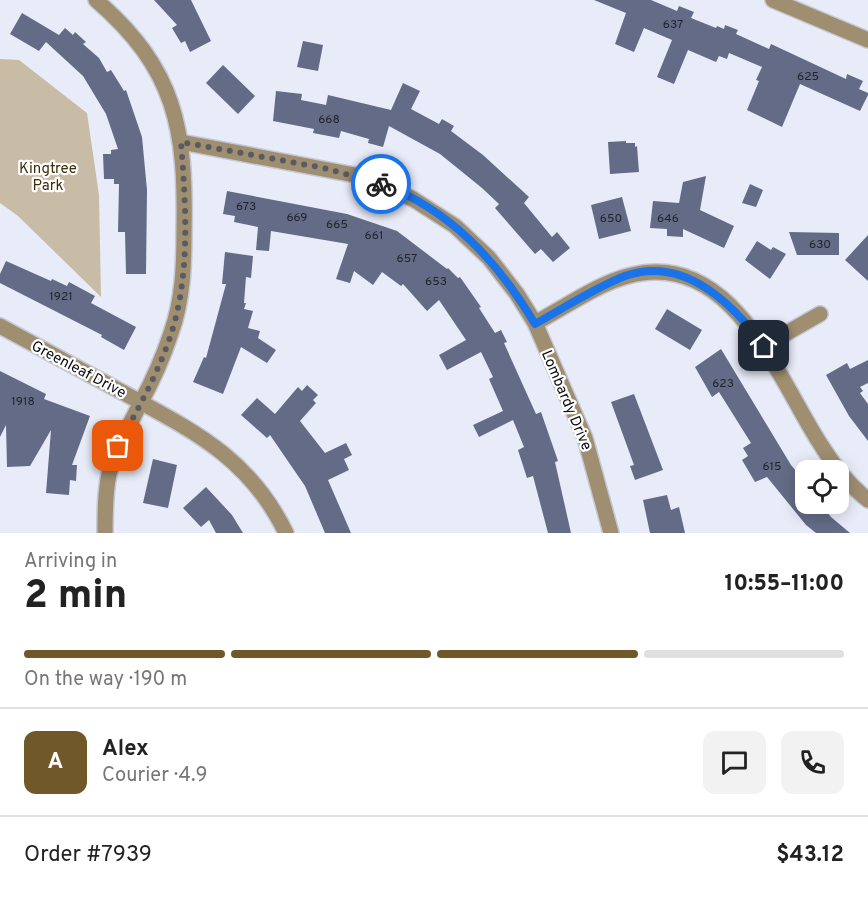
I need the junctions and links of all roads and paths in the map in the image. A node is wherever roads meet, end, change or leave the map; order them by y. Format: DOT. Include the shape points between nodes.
graph roads {
  1 [pos="96,0"];
  2 [pos="773,0"];
  3 [pos="868,40"];
  4 [pos="181,142"];
  5 [pos="820,314"];
  6 [pos="535,324"];
  7 [pos="0,326"];
  8 [pos="764,346"];
  9 [pos="141,403"];
  10 [pos="868,500"];
  11 [pos="105,533"];
  12 [pos="286,533"];
  13 [pos="611,533"];
  1 -- 4 [label="street" via="141,45 156,68 177,119"];
  2 -- 3 [label="street"];
  4 -- 6 [label="street, Lombardy Drive" via="360,176 413,199 455,226 489,258"];
  4 -- 9 [label="street" via="185,191 179,303 172,332"];
  5 -- 8 [label="street"];
  6 -- 8 [label="street" via="627,276 675,274 712,291 745,320"];
  6 -- 13 [label="street, Lombardy Drive" via="585,438"];
  7 -- 9 [label="street, Greenleaf Drive"];
  8 -- 10 [label="street" via="820,445 841,474"];
  9 -- 11 [label="street" via="118,446 109,473"];
  9 -- 12 [label="street, Greenleaf Drive" via="203,437 237,465 261,490"];
}
